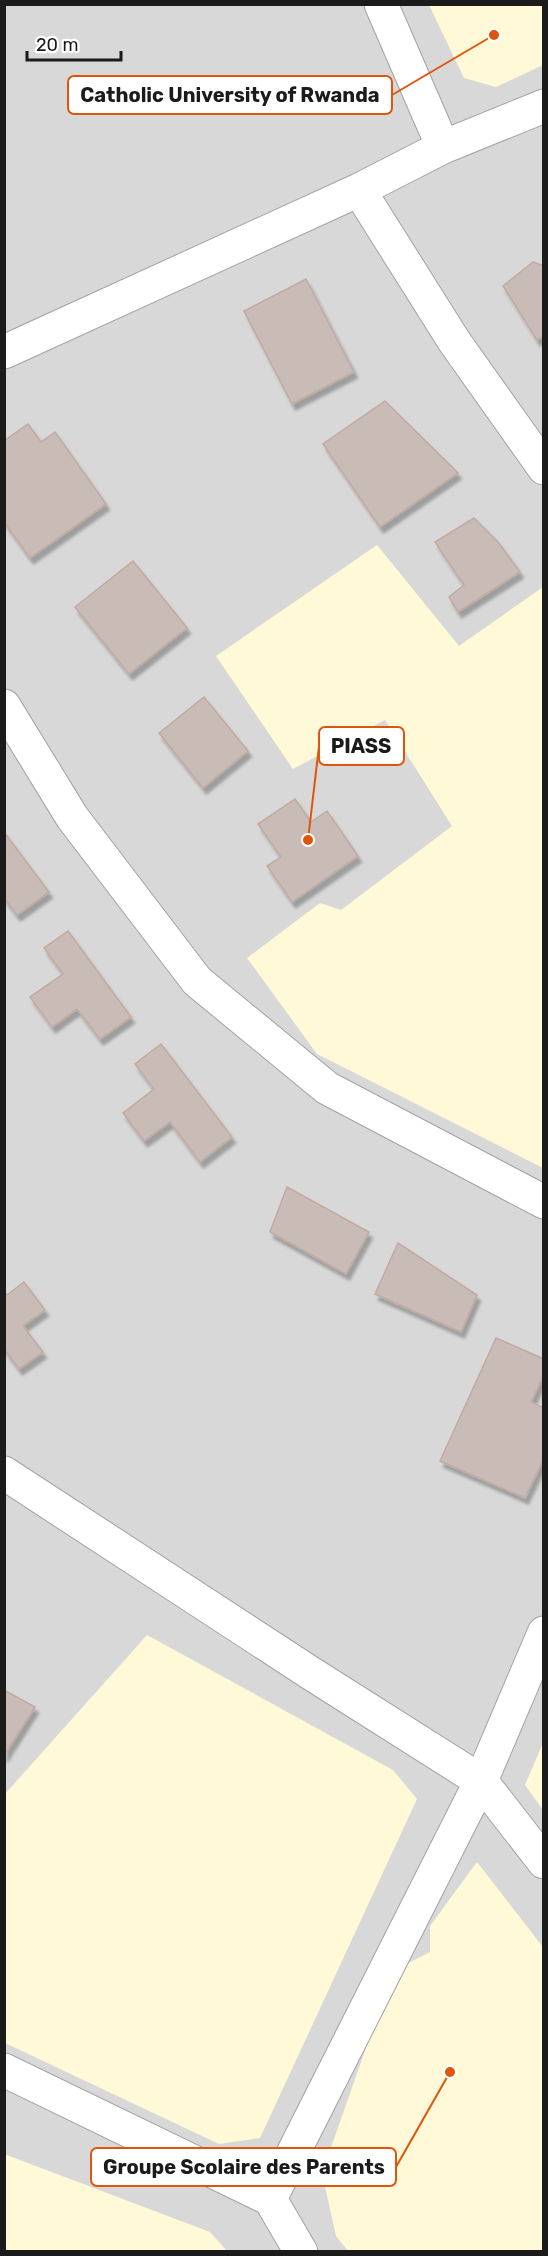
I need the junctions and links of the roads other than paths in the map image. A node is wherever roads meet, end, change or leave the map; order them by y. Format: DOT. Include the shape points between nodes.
graph roads {
  1 [pos="381,4"];
  2 [pos="543,106"];
  3 [pos="443,147"];
  4 [pos="359,190"];
  5 [pos="4,352"];
  6 [pos="543,468"];
  7 [pos="4,706"];
  8 [pos="543,1202"];
  9 [pos="4,1473"];
  10 [pos="543,1633"];
  11 [pos="481,1781"];
  12 [pos="543,1862"];
  13 [pos="4,2070"];
  14 [pos="270,2199"];
  15 [pos="302,2252"];
  1 -- 3 [label="street"];
  2 -- 3 [label="street"];
  3 -- 4 [label="street"];
  4 -- 5 [label="street"];
  4 -- 6 [label="street" via="454,341"];
  7 -- 8 [label="street" via="72,817 197,981 327,1088"];
  9 -- 11 [label="street"];
  10 -- 11 [label="street"];
  11 -- 12 [label="street"];
  11 -- 14 [label="street"];
  13 -- 14 [label="street"];
  14 -- 15 [label="street"];
}
